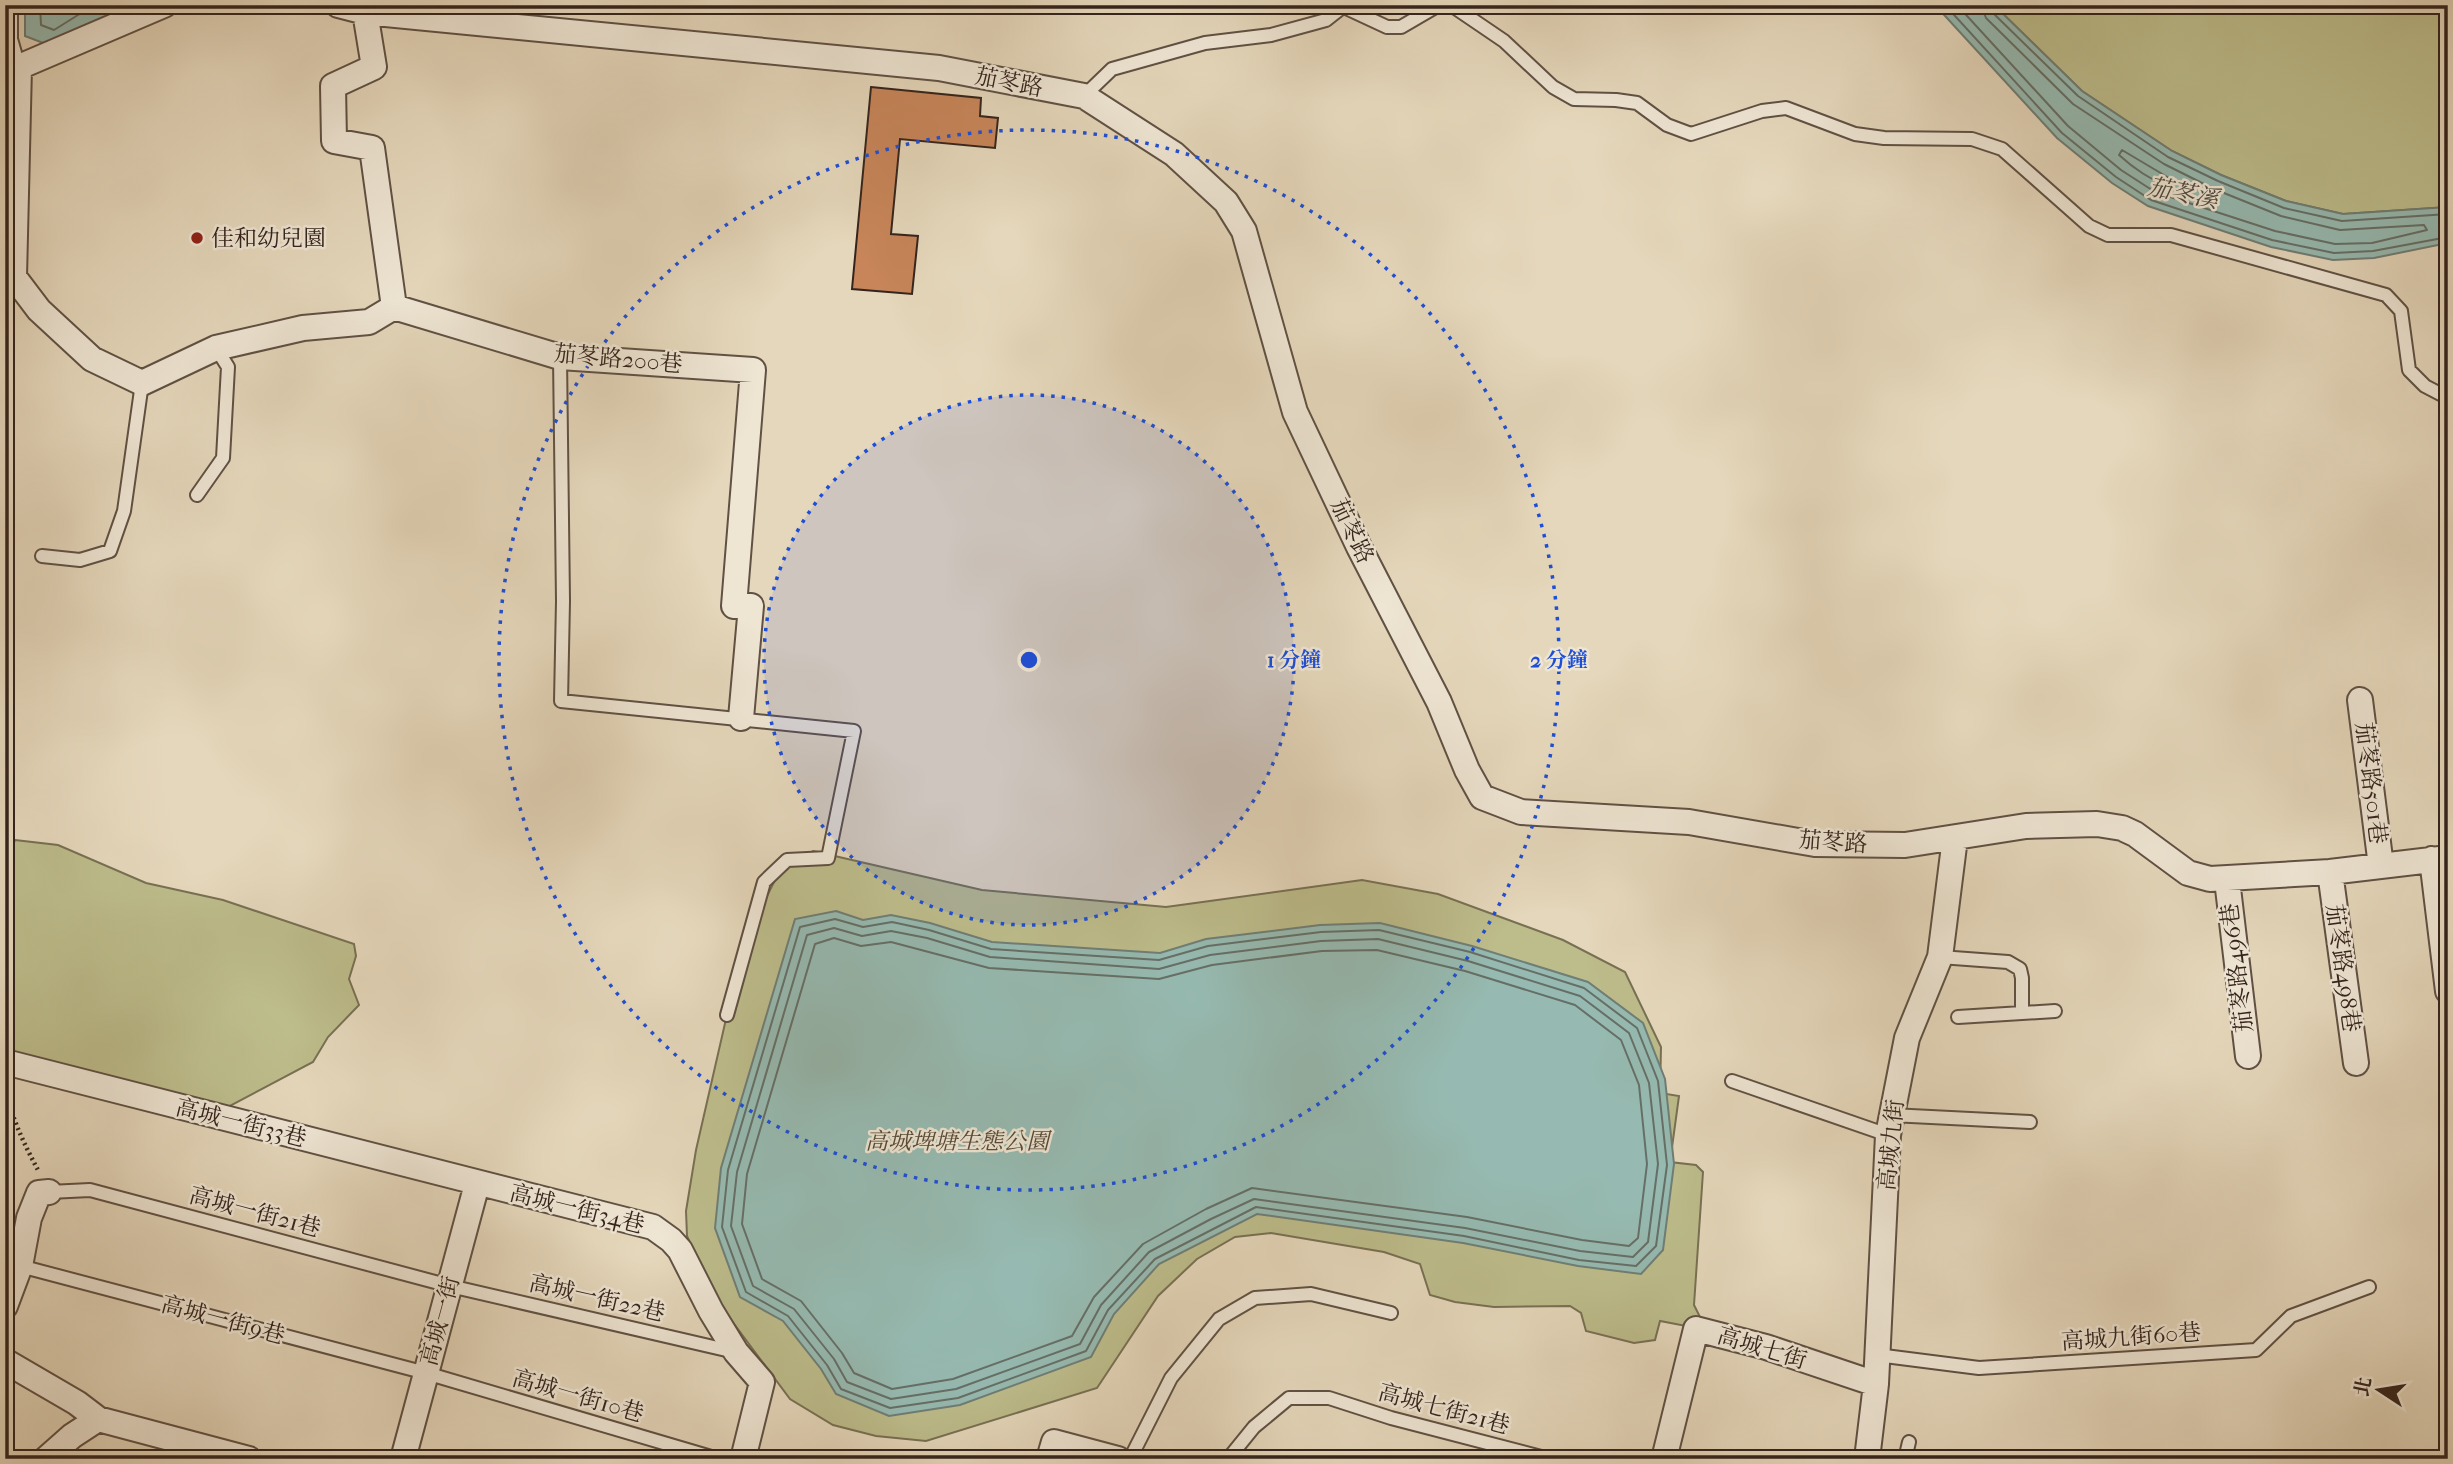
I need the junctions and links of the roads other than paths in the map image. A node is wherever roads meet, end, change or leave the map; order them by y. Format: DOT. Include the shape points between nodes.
graph roads {
  1 [pos="11,5"];
  2 [pos="164,5"];
  3 [pos="338,5"];
  4 [pos="1344,6"];
  5 [pos="365,12"];
  6 [pos="19,66"];
  7 [pos="1084,96"];
  8 [pos="394,307"];
  9 [pos="216,348"];
  10 [pos="560,357"];
  11 [pos="142,383"];
  12 [pos="2448,398"];
  13 [pos="197,495"];
  14 [pos="42,556"];
  15 [pos="2360,700"];
  16 [pos="741,718"];
  17 [pos="1955,838"];
  18 [pos="2440,858"];
  19 [pos="2381,866"];
  20 [pos="2330,872"];
  21 [pos="2227,880"];
  22 [pos="1940,957"];
  23 [pos="2448,991"];
  24 [pos="2055,1011"];
  25 [pos="2022,1013"];
  26 [pos="727,1015"];
  27 [pos="1958,1017"];
  28 [pos="2248,1056"];
  29 [pos="5,1062"];
  30 [pos="2356,1063"];
  31 [pos="1732,1080"];
  32 [pos="2030,1122"];
  33 [pos="1889,1125"];
  34 [pos="477,1184"];
  35 [pos="49,1192"];
  36 [pos="20,1266"];
  37 [pos="450,1286"];
  38 [pos="2369,1287"];
  39 [pos="5,1306"];
  40 [pos="1391,1313"];
  41 [pos="736,1352"];
  42 [pos="1877,1355"];
  43 [pos="5,1360"];
  44 [pos="426,1373"];
  45 [pos="1876,1384"];
  46 [pos="98,1419"];
  47 [pos="1909,1443"];
  48 [pos="1051,1450"];
  49 [pos="46,1459"];
  50 [pos="249,1459"];
  51 [pos="403,1459"];
  52 [pos="718,1459"];
  53 [pos="743,1459"];
  54 [pos="1118,1459"];
  55 [pos="1130,1459"];
  56 [pos="1228,1459"];
  57 [pos="1549,1459"];
  58 [pos="1664,1459"];
  59 [pos="1867,1459"];
  60 [pos="1905,1459"];
  1 -- 6 [label="lane" via="11,39"];
  2 -- 6 [label="street"];
  3 -- 5 [label="street, 茄苳路"];
  4 -- 7 [label="lane" via="1326,20 1271,35 1205,43 1112,69"];
  4 -- 12 [label="lane" via="1387,27 1401,27 1437,6 1454,7 1574,99 1637,103 1667,125 1691,134 1786,108 1855,134 1972,139 2002,149 2089,226 2108,235 2171,235 2386,295 2401,311 2409,370 2425,386"];
  5 -- 7 [label="street, 茄苳路" via="939,68"];
  5 -- 8 [label="street" via="374,67 333,86 334,141 372,148"];
  6 -- 11 [label="street" via="14,277 38,310 92,359"];
  7 -- 17 [label="street, 茄苳路" via="1174,154 1226,202 1244,231 1295,412 1440,702 1482,797 1521,812 1689,822 1815,844 1905,845"];
  8 -- 9 [label="street" via="369,322 303,328"];
  8 -- 10 [label="street, 茄苳路200巷"];
  9 -- 11 [label="street"];
  9 -- 13 [label="lane" via="228,367 223,457"];
  10 -- 16 [label="lane" via="561,701"];
  10 -- 16 [label="street, 茄苳路200巷" via="753,370 734,606 751,606"];
  11 -- 14 [label="lane" via="124,510 110,551 80,560"];
  15 -- 19 [label="street, 茄苳路501巷"];
  16 -- 26 [label="lane" via="853,730 828,858 787,860 764,882"];
  17 -- 21 [label="street, 茄苳路" via="2026,826 2097,824 2135,834 2188,873"];
  17 -- 22 [label="street, 高城九街"];
  18 -- 19 [label="street, 茄苳路"];
  18 -- 23 [label="street"];
  19 -- 20 [label="street, 茄苳路"];
  20 -- 21 [label="street, 茄苳路"];
  20 -- 30 [label="street, 茄苳路498巷"];
  21 -- 28 [label="street, 茄苳路496巷"];
  22 -- 25 [label="lane" via="2015,964 2022,978"];
  22 -- 33 [label="street, 高城九街" via="1908,1038"];
  24 -- 25 [label="lane"];
  25 -- 27 [label="lane"];
  29 -- 34 [label="street, 高城一街33巷"];
  31 -- 33 [label="lane"];
  32 -- 33 [label="lane"];
  33 -- 42 [label="street, 高城九街"];
  34 -- 37 [label="street, 高城一街"];
  34 -- 41 [label="street, 高城一街34巷" via="653,1227 680,1250"];
  35 -- 36 [label="street" via="39,1193 29,1218"];
  35 -- 37 [label="lane, 高城一街21巷" via="90,1190"];
  36 -- 39 [label="street"];
  36 -- 44 [label="lane, 高城一街9巷"];
  37 -- 41 [label="lane, 高城一街22巷"];
  37 -- 44 [label="street, 高城一街"];
  38 -- 42 [label="lane, 高城九街60巷" via="2291,1316 2256,1350 1979,1368"];
  40 -- 55 [label="lane" via="1311,1294 1255,1297 1219,1319 1171,1378"];
  41 -- 53 [label="street, 高城一街34巷" via="762,1382"];
  42 -- 45 [label="street, 高城九街"];
  43 -- 46 [label="street"];
  44 -- 51 [label="street, 高城一街"];
  44 -- 52 [label="lane, 高城一街10巷"];
  45 -- 58 [label="street, 高城七街" via="1696,1329"];
  45 -- 59 [label="street, 高城九街"];
  46 -- 49 [label="street"];
  46 -- 50 [label="street"];
  47 -- 60 [label="lane"];
  48 -- 54 [label="street"];
  56 -- 57 [label="lane, 高城七街21巷" via="1254,1427 1289,1398 1329,1398"];
}
